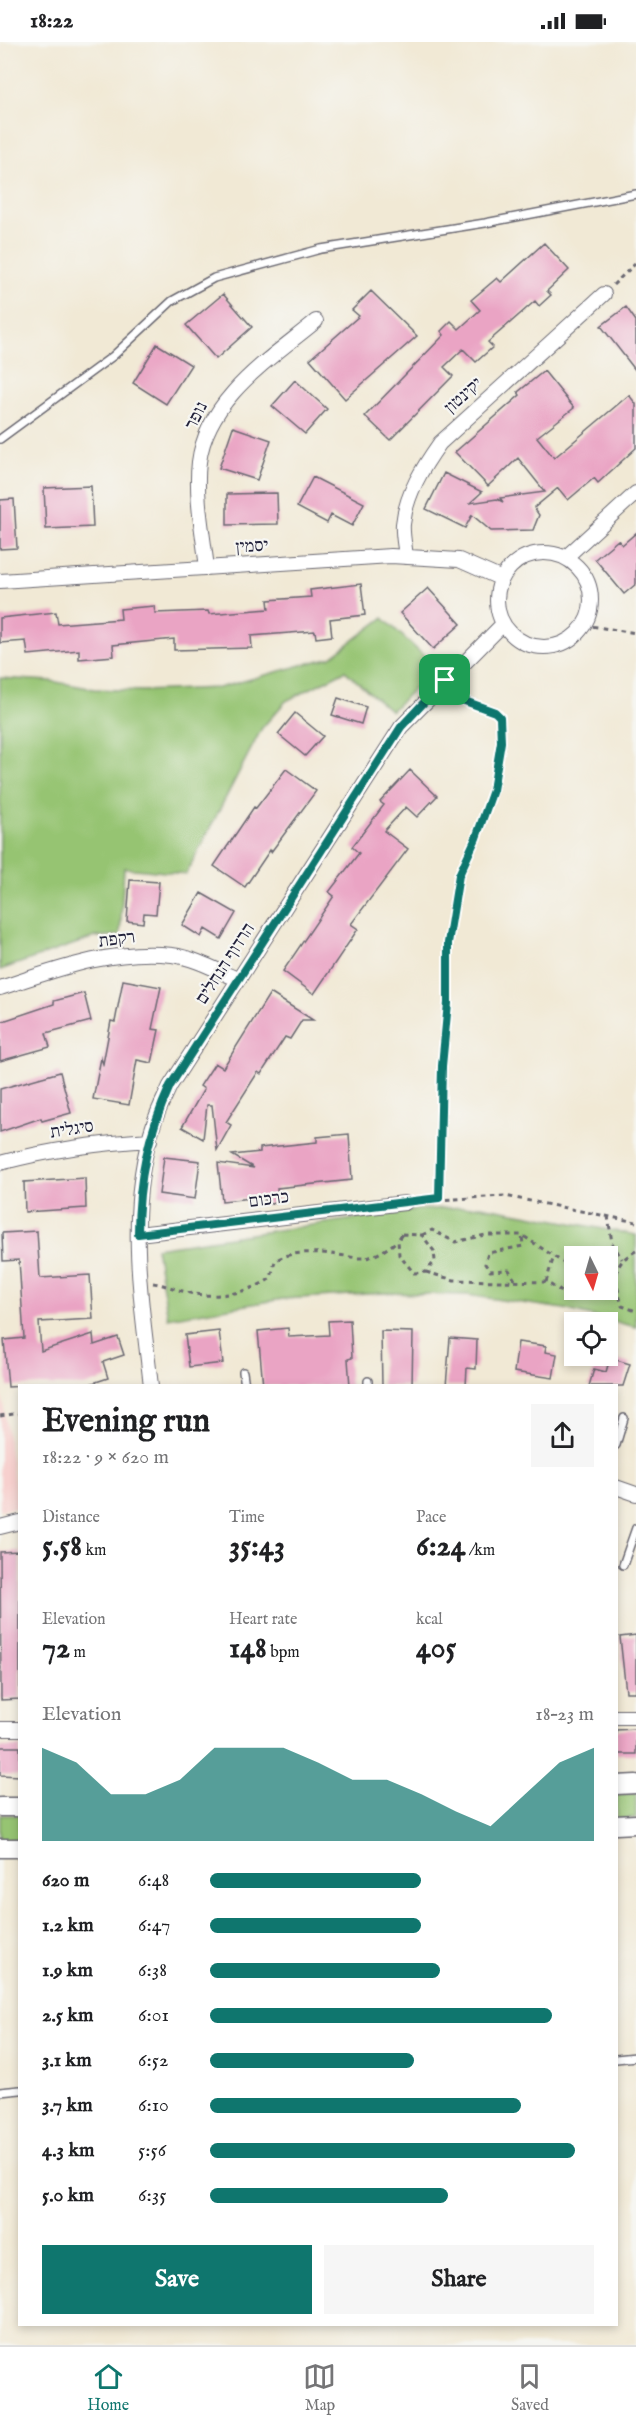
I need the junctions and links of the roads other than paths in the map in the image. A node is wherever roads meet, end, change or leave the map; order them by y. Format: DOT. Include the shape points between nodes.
graph roads {
  1 [pos="636,194"];
  2 [pos="604,294"];
  3 [pos="316,321"];
  4 [pos="0,440"];
  5 [pos="636,493"];
  6 [pos="406,557"];
  7 [pos="564,558"];
  8 [pos="207,568"];
  9 [pos="501,579"];
  10 [pos="0,581"];
  11 [pos="503,624"];
  12 [pos="237,980"];
  13 [pos="0,988"];
  14 [pos="150,1140"];
  15 [pos="0,1163"];
  16 [pos="405,1203"];
  17 [pos="138,1234"];
  18 [pos="243,1372"];
  19 [pos="150,1384"];
  20 [pos="245,1384"];
  21 [pos="624,1418"];
  22 [pos="618,1438"];
  23 [pos="618,1488"];
  24 [pos="636,1494"];
  25 [pos="18,1522"];
  26 [pos="0,1527"];
  27 [pos="636,1528"];
  28 [pos="622,1565"];
  29 [pos="618,1717"];
  30 [pos="636,1717"];
  31 [pos="0,1729"];
  32 [pos="18,1729"];
  33 [pos="636,1784"];
  34 [pos="618,1785"];
  35 [pos="0,1807"];
  36 [pos="18,1807"];
  37 [pos="636,1824"];
  38 [pos="618,1826"];
  39 [pos="0,1848"];
  40 [pos="18,1848"];
  41 [pos="636,2057"];
  42 [pos="618,2058"];
  43 [pos="18,2090"];
  44 [pos="0,2092"];
  1 -- 4 [label="lane" via="321,249 214,278 172,301 113,356"];
  2 -- 6 [label="street, יקינטון" via="440,443 422,469 409,499 403,524"];
  3 -- 8 [label="street, נופר" via="231,393 204,439 199,490"];
  5 -- 7 [label="street"];
  6 -- 8 [label="street, יסמין"];
  6 -- 9 [label="street, יסמין" via="459,560"];
  7 -- 9 [label="street" via="550,554 522,558"];
  7 -- 11 [label="street" via="577,566 591,594 584,625 573,637 559,645 543,647 514,636"];
  8 -- 10 [label="street, יסמין"];
  9 -- 11 [label="street" via="497,594"];
  11 -- 12 [label="street, הרדוף הנחלים" via="401,727"];
  12 -- 13 [label="street, רקפת" via="198,962 145,954 58,969"];
  12 -- 14 [label="street, הרדוף הנחלים" via="170,1086"];
  14 -- 15 [label="street, סיגלית" via="98,1143"];
  14 -- 17 [label="street, הרדוף הנחלים" via="142,1178"];
  16 -- 17 [label="street, כרכום"];
  17 -- 19 [label="street, הרדוף הנחלים"];
  18 -- 20 [label="lane"];
  21 -- 22 [label="lane"];
  23 -- 24 [label="street"];
  25 -- 26 [label="street"];
  27 -- 28 [label="lane"];
  29 -- 30 [label="street"];
  31 -- 32 [label="street"];
  33 -- 34 [label="street"];
  35 -- 36 [label="street"];
  37 -- 38 [label="street"];
  39 -- 40 [label="street"];
  41 -- 42 [label="lane"];
  43 -- 44 [label="lane"];
}
